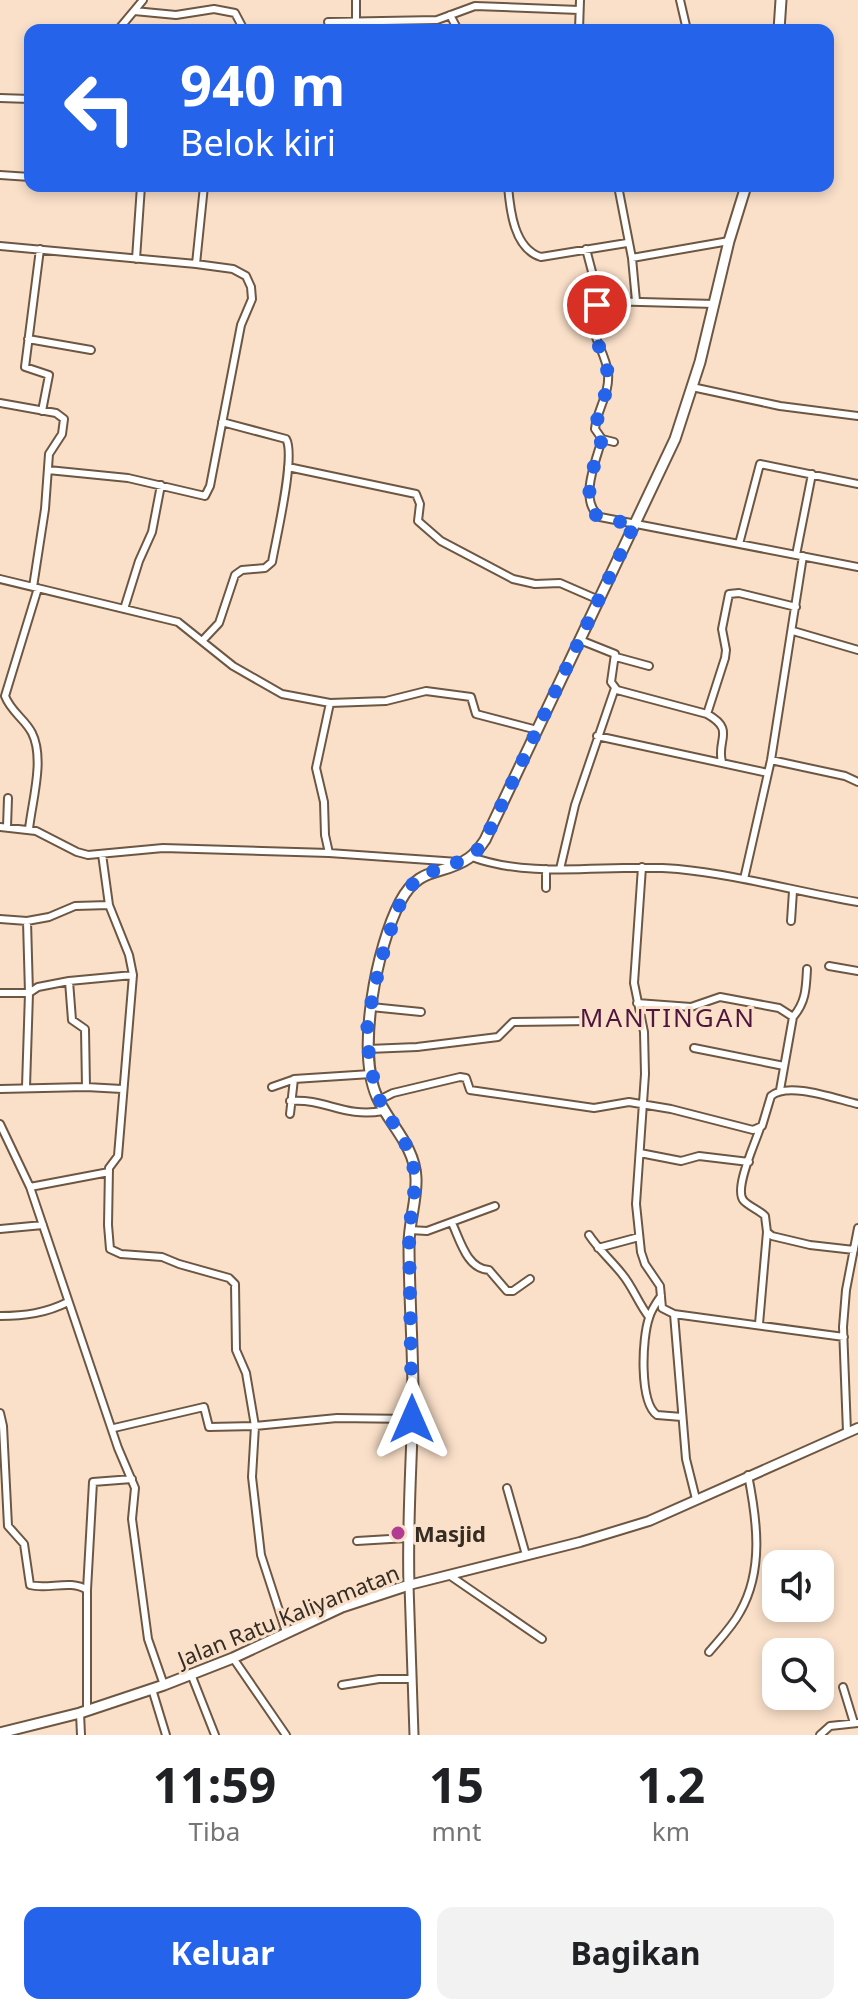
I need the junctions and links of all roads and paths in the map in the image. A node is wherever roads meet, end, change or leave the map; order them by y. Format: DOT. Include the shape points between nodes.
graph roads {
  1 [pos="143,0"];
  2 [pos="356,0"];
  3 [pos="580,0"];
  4 [pos="680,0"];
  5 [pos="781,0"];
  6 [pos="579,10"];
  7 [pos="134,11"];
  8 [pos="450,15"];
  9 [pos="328,22"];
  10 [pos="356,23"];
  11 [pos="123,24"];
  12 [pos="241,24"];
  13 [pos="360,24"];
  14 [pos="390,24"];
  15 [pos="455,24"];
  16 [pos="579,24"];
  17 [pos="686,24"];
  18 [pos="779,24"];
  19 [pos="0,98"];
  20 [pos="24,99"];
  21 [pos="0,175"];
  22 [pos="24,177"];
  23 [pos="141,192"];
  24 [pos="203,192"];
  25 [pos="509,192"];
  26 [pos="619,192"];
  27 [pos="743,192"];
  28 [pos="729,241"];
  29 [pos="627,243"];
  30 [pos="0,246"];
  31 [pos="40,249"];
  32 [pos="586,249"];
  33 [pos="632,258"];
  34 [pos="136,259"];
  35 [pos="196,264"];
  36 [pos="636,301"];
  37 [pos="600,302"];
  38 [pos="715,304"];
  39 [pos="28,339"];
  40 [pos="91,350"];
  41 [pos="692,387"];
  42 [pos="0,403"];
  43 [pos="42,411"];
  44 [pos="858,416"];
  45 [pos="222,422"];
  46 [pos="602,439"];
  47 [pos="614,442"];
  48 [pos="288,467"];
  49 [pos="48,470"];
  50 [pos="812,474"];
  51 [pos="858,484"];
  52 [pos="161,485"];
  53 [pos="635,523"];
  54 [pos="739,544"];
  55 [pos="800,555"];
  56 [pos="858,567"];
  57 [pos="0,579"];
  58 [pos="36,588"];
  59 [pos="599,600"];
  60 [pos="796,607"];
  61 [pos="124,609"];
  62 [pos="793,631"];
  63 [pos="203,640"];
  64 [pos="580,640"];
  65 [pos="858,650"];
  66 [pos="616,657"];
  67 [pos="649,666"];
  68 [pos="615,688"];
  69 [pos="330,703"];
  70 [pos="707,714"];
  71 [pos="537,730"];
  72 [pos="597,736"];
  73 [pos="771,760"];
  74 [pos="722,762"];
  75 [pos="768,773"];
  76 [pos="858,782"];
  77 [pos="8,798"];
  78 [pos="4,827"];
  79 [pos="29,829"];
  80 [pos="329,853"];
  81 [pos="102,854"];
  82 [pos="472,857"];
  83 [pos="462,862"];
  84 [pos="642,867"];
  85 [pos="546,869"];
  86 [pos="560,869"];
  87 [pos="744,879"];
  88 [pos="546,888"];
  89 [pos="793,891"];
  90 [pos="858,902"];
  91 [pos="109,905"];
  92 [pos="0,919"];
  93 [pos="27,921"];
  94 [pos="791,921"];
  95 [pos="829,966"];
  96 [pos="807,969"];
  97 [pos="858,971"];
  98 [pos="133,975"];
  99 [pos="69,981"];
  100 [pos="0,993"];
  101 [pos="29,993"];
  102 [pos="637,1003"];
  103 [pos="371,1007"];
  104 [pos="421,1012"];
  105 [pos="793,1017"];
  106 [pos="591,1021"];
  107 [pos="694,1048"];
  108 [pos="368,1049"];
  109 [pos="784,1066"];
  110 [pos="371,1074"];
  111 [pos="292,1080"];
  112 [pos="26,1087"];
  113 [pos="86,1087"];
  114 [pos="272,1087"];
  115 [pos="0,1089"];
  116 [pos="122,1089"];
  117 [pos="780,1090"];
  118 [pos="379,1100"];
  119 [pos="290,1101"];
  120 [pos="644,1104"];
  121 [pos="858,1104"];
  122 [pos="383,1111"];
  123 [pos="290,1114"];
  124 [pos="0,1124"];
  125 [pos="760,1128"];
  126 [pos="640,1153"];
  127 [pos="749,1162"];
  128 [pos="109,1172"];
  129 [pos="30,1187"];
  130 [pos="495,1206"];
  131 [pos="452,1223"];
  132 [pos="43,1225"];
  133 [pos="858,1228"];
  134 [pos="0,1229"];
  135 [pos="409,1231"];
  136 [pos="767,1232"];
  137 [pos="589,1235"];
  138 [pos="639,1237"];
  139 [pos="598,1248"];
  140 [pos="854,1250"];
  141 [pos="530,1279"];
  142 [pos="661,1296"];
  143 [pos="68,1302"];
  144 [pos="674,1314"];
  145 [pos="0,1316"];
  146 [pos="649,1317"];
  147 [pos="759,1324"];
  148 [pos="844,1337"];
  149 [pos="0,1413"];
  150 [pos="682,1417"];
  151 [pos="412,1419"];
  152 [pos="255,1426"];
  153 [pos="114,1428"];
  154 [pos="858,1428"];
  155 [pos="847,1432"];
  156 [pos="748,1475"];
  157 [pos="132,1479"];
  158 [pos="507,1488"];
  159 [pos="3,1497"];
  160 [pos="696,1499"];
  161 [pos="407,1538"];
  162 [pos="357,1541"];
  163 [pos="526,1555"];
  164 [pos="448,1574"];
  165 [pos="409,1585"];
  166 [pos="87,1590"];
  167 [pos="286,1632"];
  168 [pos="542,1639"];
  169 [pos="709,1652"];
  170 [pos="233,1658"];
  171 [pos="191,1674"];
  172 [pos="412,1679"];
  173 [pos="164,1685"];
  174 [pos="342,1685"];
  175 [pos="843,1687"];
  176 [pos="152,1689"];
  177 [pos="83,1712"];
  178 [pos="856,1723"];
  179 [pos="0,1733"];
  180 [pos="81,1735"];
  181 [pos="166,1735"];
  182 [pos="215,1735"];
  183 [pos="286,1735"];
  184 [pos="414,1735"];
  185 [pos="820,1735"];
  1 -- 7 [label="street"];
  2 -- 10 [label="street"];
  3 -- 6 [label="street"];
  4 -- 17 [label="street"];
  5 -- 18 [label="main road"];
  6 -- 8 [label="street" via="475,6"];
  6 -- 16 [label="street"];
  7 -- 11 [label="street"];
  7 -- 12 [label="street" via="176,15 225,9"];
  8 -- 14 [label="street"];
  8 -- 15 [label="street"];
  9 -- 10 [label="street"];
  10 -- 13 [label="street"];
  19 -- 20 [label="street"];
  21 -- 22 [label="street"];
  23 -- 34 [label="street"];
  24 -- 35 [label="street"];
  25 -- 32 [label="street" via="521,242 529,252 541,257"];
  26 -- 29 [label="street"];
  27 -- 28 [label="main road"];
  28 -- 33 [label="street"];
  28 -- 38 [label="main road"];
  29 -- 32 [label="street"];
  29 -- 33 [label="street"];
  30 -- 31 [label="street"];
  31 -- 34 [label="street"];
  31 -- 39 [label="street"];
  32 -- 37 [label="street"];
  33 -- 36 [label="street"];
  34 -- 35 [label="street"];
  35 -- 45 [label="street" via="240,272 251,287"];
  36 -- 37 [label="street"];
  36 -- 38 [label="street"];
  37 -- 46 [label="street" via="591,324 608,373 608,392 595,426"];
  38 -- 41 [label="main road"];
  39 -- 40 [label="street"];
  39 -- 43 [label="street" via="25,368 49,375"];
  41 -- 44 [label="street"];
  41 -- 53 [label="main road" via="670,451"];
  42 -- 43 [label="street"];
  43 -- 49 [label="street" via="64,419 62,434 50,450"];
  45 -- 48 [label="street" via="286,439"];
  45 -- 52 [label="street" via="205,496"];
  46 -- 47 [label="street"];
  46 -- 53 [label="street" via="589,494 591,509 600,517"];
  48 -- 59 [label="street" via="416,494 418,521 441,541 513,579 560,583"];
  48 -- 63 [label="street" via="272,562 235,575 219,623"];
  49 -- 52 [label="street"];
  49 -- 58 [label="street"];
  50 -- 51 [label="street"];
  50 -- 54 [label="street" via="760,464"];
  50 -- 55 [label="street"];
  52 -- 61 [label="street" via="152,532"];
  53 -- 54 [label="street"];
  53 -- 59 [label="main road"];
  54 -- 55 [label="street"];
  55 -- 56 [label="street"];
  55 -- 60 [label="street"];
  57 -- 58 [label="street"];
  58 -- 61 [label="street"];
  58 -- 79 [label="street" via="5,696 35,744"];
  59 -- 64 [label="main road"];
  60 -- 62 [label="street"];
  60 -- 70 [label="street" via="729,594 722,629 725,658"];
  61 -- 63 [label="street" via="178,622"];
  62 -- 65 [label="street"];
  62 -- 73 [label="street"];
  63 -- 69 [label="street" via="233,666 282,694"];
  64 -- 66 [label="street"];
  64 -- 71 [label="main road"];
  66 -- 67 [label="street"];
  66 -- 68 [label="street" via="611,682"];
  68 -- 70 [label="street"];
  68 -- 72 [label="street"];
  69 -- 71 [label="street" via="447,692 471,697 476,714"];
  69 -- 80 [label="street" via="316,768"];
  70 -- 74 [label="street" via="723,730"];
  71 -- 82 [label="main road"];
  72 -- 74 [label="street"];
  72 -- 86 [label="street"];
  73 -- 75 [label="street"];
  73 -- 76 [label="street"];
  74 -- 75 [label="street"];
  75 -- 87 [label="street"];
  77 -- 78 [label="street"];
  78 -- 79 [label="street"];
  79 -- 81 [label="street" via="77,852"];
  80 -- 81 [label="street" via="163,848"];
  80 -- 83 [label="street"];
  81 -- 91 [label="street"];
  82 -- 83 [label="main road"];
  82 -- 85 [label="street"];
  83 -- 103 [label="main road" via="422,875 401,901"];
  84 -- 86 [label="street"];
  84 -- 87 [label="street"];
  84 -- 102 [label="street"];
  85 -- 86 [label="street"];
  85 -- 88 [label="street"];
  87 -- 89 [label="street"];
  89 -- 90 [label="street"];
  89 -- 94 [label="street"];
  91 -- 93 [label="street" via="75,906"];
  91 -- 98 [label="street"];
  92 -- 93 [label="street"];
  93 -- 101 [label="street"];
  95 -- 97 [label="street"];
  96 -- 105 [label="street" via="805,996"];
  98 -- 99 [label="street"];
  98 -- 116 [label="street"];
  99 -- 101 [label="street"];
  99 -- 113 [label="street" via="72,1020 85,1029"];
  100 -- 101 [label="street"];
  101 -- 112 [label="street"];
  102 -- 105 [label="street" via="691,1007 720,997 779,1008"];
  102 -- 120 [label="street" via="644,1032"];
  103 -- 104 [label="street"];
  103 -- 108 [label="main road"];
  105 -- 109 [label="street"];
  106 -- 108 [label="street" via="513,1022 498,1037"];
  107 -- 109 [label="street"];
  108 -- 110 [label="main road"];
  109 -- 117 [label="street"];
  110 -- 111 [label="street"];
  110 -- 118 [label="main road"];
  111 -- 114 [label="street"];
  111 -- 119 [label="street"];
  112 -- 113 [label="street"];
  112 -- 115 [label="street"];
  113 -- 116 [label="street"];
  116 -- 128 [label="street" via="118,1156"];
  117 -- 121 [label="street"];
  117 -- 125 [label="street" via="771,1096"];
  118 -- 120 [label="street" via="460,1077 466,1078 470,1090 538,1101 594,1108 616,1102"];
  118 -- 122 [label="main road"];
  119 -- 122 [label="street" via="354,1113"];
  119 -- 123 [label="street"];
  120 -- 125 [label="street"];
  120 -- 126 [label="street"];
  122 -- 135 [label="main road" via="413,1162"];
  124 -- 129 [label="street"];
  125 -- 127 [label="street"];
  126 -- 127 [label="street" via="681,1161 699,1156"];
  126 -- 138 [label="street"];
  127 -- 136 [label="street" via="739,1192 765,1216"];
  128 -- 129 [label="street"];
  128 -- 152 [label="street" via="112,1251 162,1257 235,1284 236,1350 246,1373"];
  129 -- 132 [label="street"];
  130 -- 131 [label="street"];
  131 -- 135 [label="street"];
  131 -- 141 [label="street" via="477,1268 489,1270 507,1291"];
  132 -- 134 [label="street"];
  132 -- 143 [label="street"];
  133 -- 140 [label="street"];
  135 -- 151 [label="main road"];
  136 -- 140 [label="street" via="798,1243"];
  136 -- 147 [label="street"];
  137 -- 139 [label="street"];
  138 -- 139 [label="street"];
  138 -- 142 [label="street"];
  139 -- 146 [label="street" via="620,1271"];
  140 -- 148 [label="street"];
  142 -- 144 [label="street" via="662,1308"];
  142 -- 146 [label="street"];
  143 -- 145 [label="street" via="25,1316"];
  143 -- 153 [label="street"];
  144 -- 147 [label="street"];
  144 -- 150 [label="street"];
  146 -- 150 [label="street" via="644,1383 650,1408 657,1415"];
  147 -- 148 [label="street"];
  148 -- 155 [label="street"];
  149 -- 159 [label="street"];
  150 -- 160 [label="street"];
  151 -- 152 [label="street" via="337,1418"];
  151 -- 161 [label="main road"];
  152 -- 153 [label="street" via="209,1427 204,1407"];
  152 -- 167 [label="street" via="252,1477 261,1555"];
  153 -- 157 [label="street"];
  154 -- 155 [label="main road, Jalan Ratu Kaliyamatan"];
  155 -- 156 [label="main road, Jalan Ratu Kaliyamatan"];
  156 -- 160 [label="main road, Jalan Ratu Kaliyamatan"];
  156 -- 169 [label="street" via="758,1537 751,1580 742,1610"];
  157 -- 166 [label="street" via="93,1482"];
  157 -- 173 [label="street" via="148,1639"];
  158 -- 163 [label="street"];
  159 -- 166 [label="street" via="8,1526 24,1544 30,1585 78,1585"];
  160 -- 163 [label="main road, Jalan Ratu Kaliyamatan" via="649,1521"];
  161 -- 162 [label="street"];
  161 -- 165 [label="main road"];
  163 -- 164 [label="main road, Jalan Ratu Kaliyamatan"];
  164 -- 165 [label="main road, Jalan Ratu Kaliyamatan"];
  164 -- 168 [label="street"];
  165 -- 167 [label="main road, Jalan Ratu Kaliyamatan"];
  165 -- 172 [label="street"];
  166 -- 177 [label="street"];
  167 -- 170 [label="main road, Jalan Ratu Kaliyamatan"];
  170 -- 171 [label="main road, Jalan Ratu Kaliyamatan"];
  170 -- 183 [label="street"];
  171 -- 173 [label="main road, Jalan Ratu Kaliyamatan"];
  171 -- 182 [label="street"];
  172 -- 174 [label="street"];
  172 -- 184 [label="street"];
  173 -- 176 [label="main road, Jalan Ratu Kaliyamatan"];
  175 -- 178 [label="street"];
  176 -- 177 [label="main road, Jalan Ratu Kaliyamatan"];
  176 -- 181 [label="street"];
  177 -- 179 [label="main road, Jalan Ratu Kaliyamatan"];
  177 -- 180 [label="street"];
  178 -- 185 [label="street" via="830,1726"];
}
